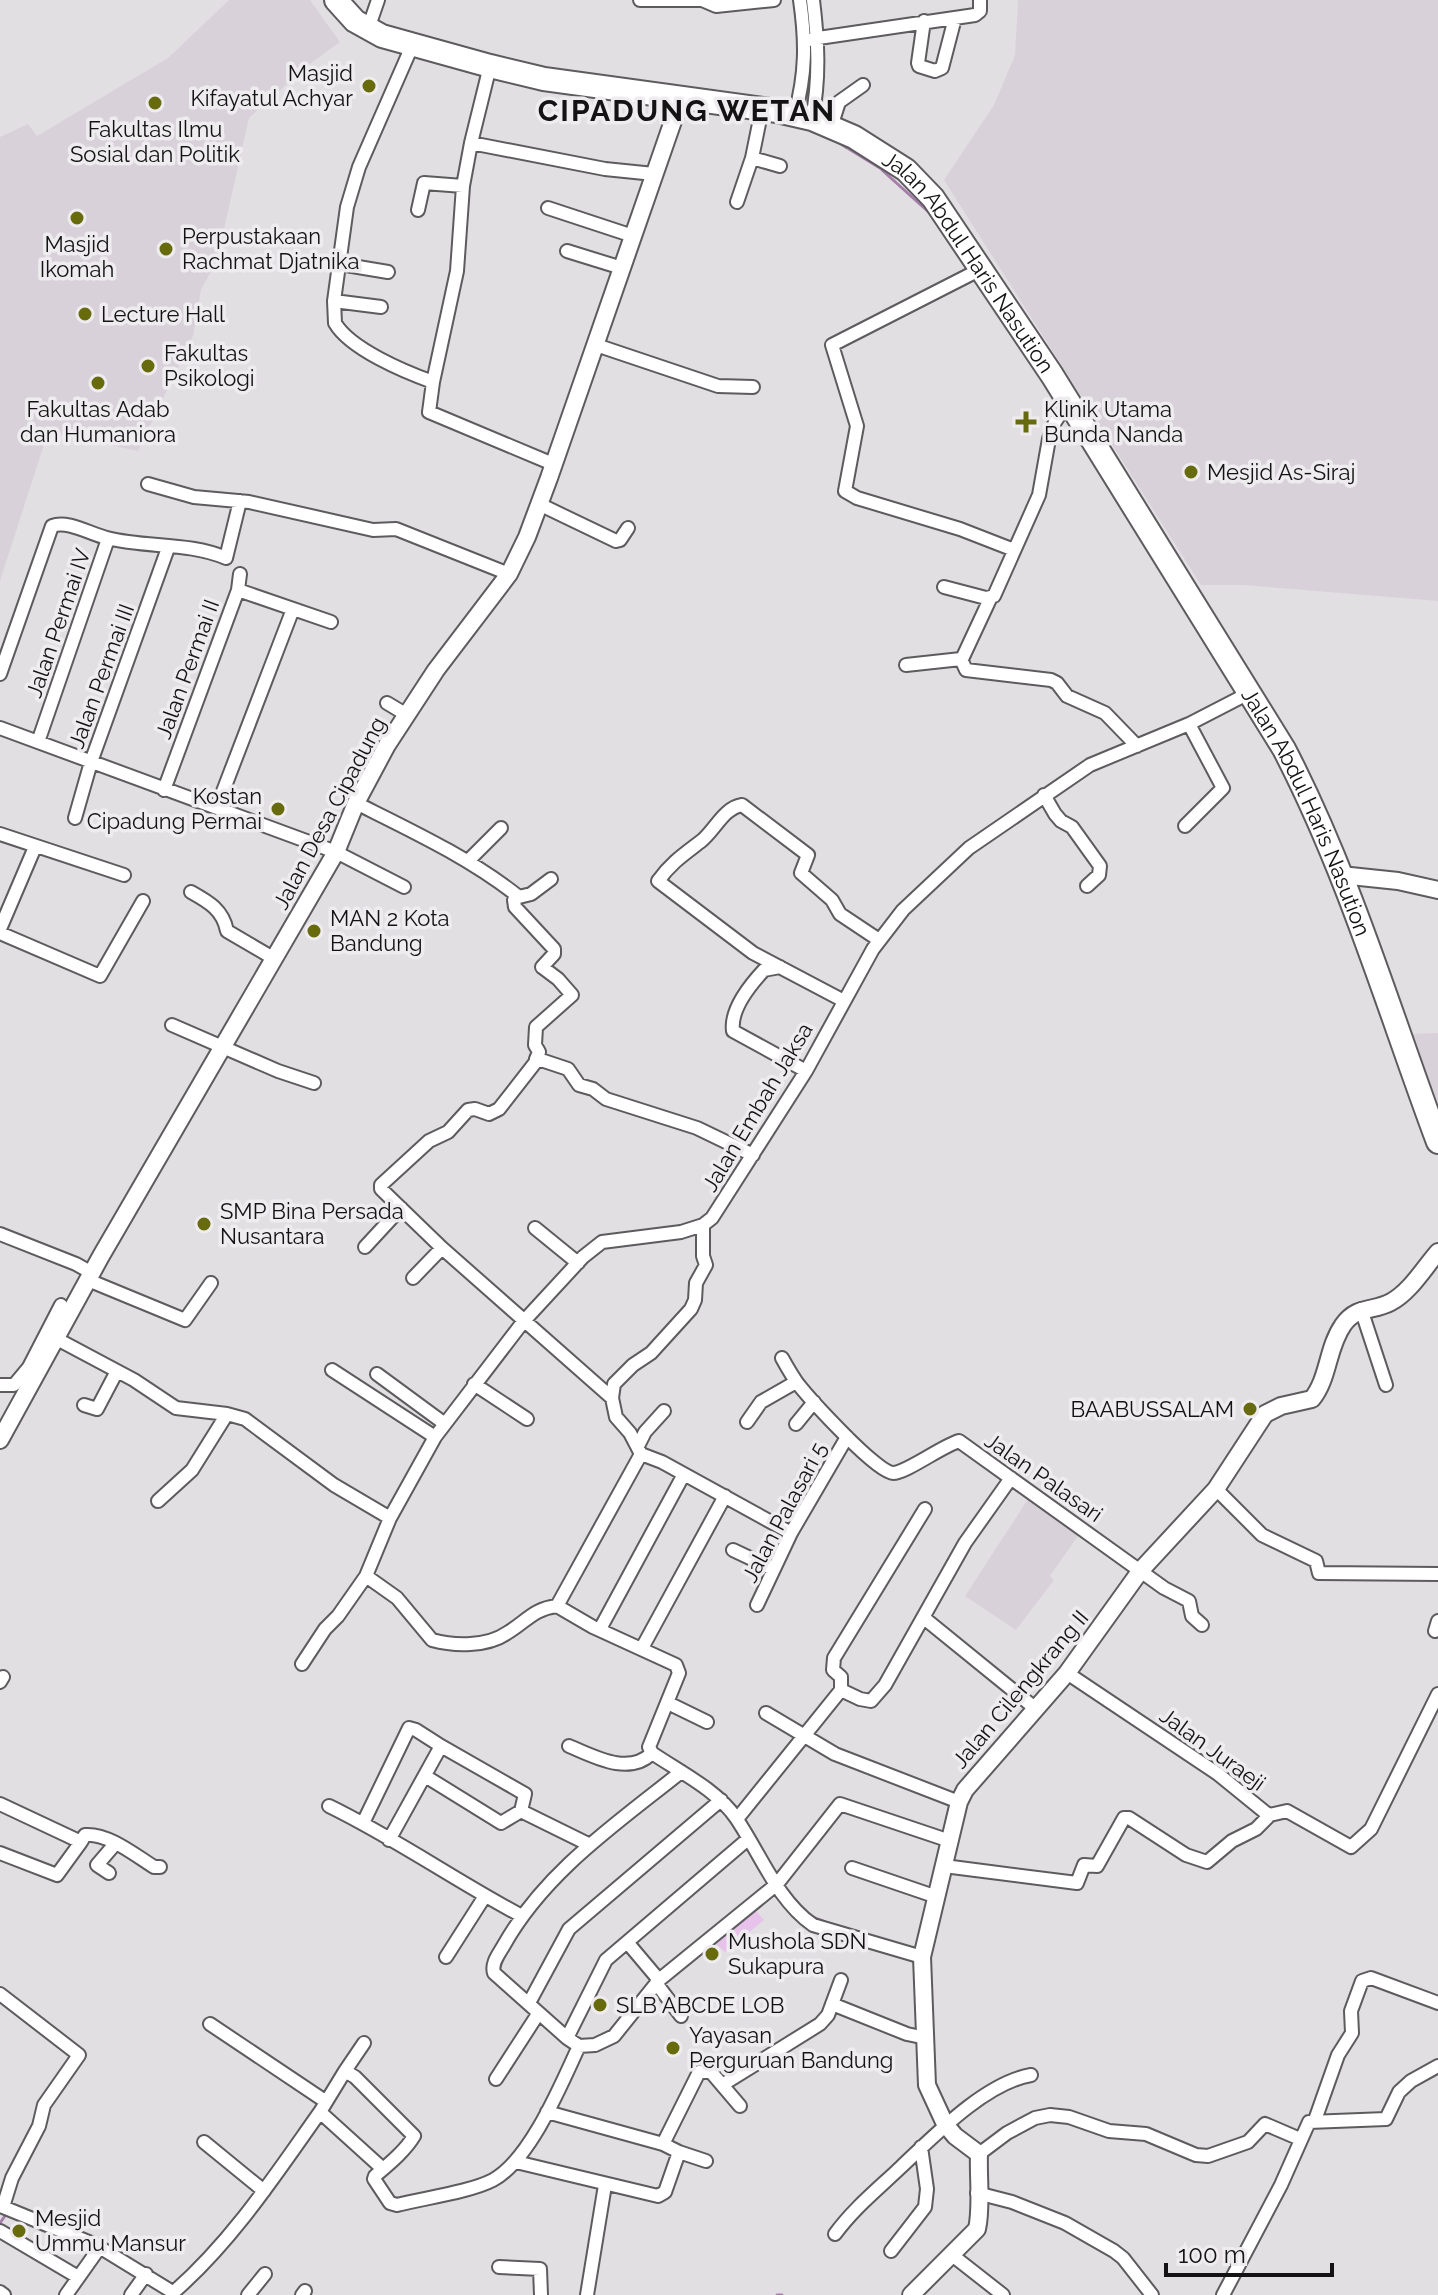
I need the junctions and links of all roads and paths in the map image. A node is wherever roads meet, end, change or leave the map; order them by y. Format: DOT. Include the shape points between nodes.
graph roads {
  1 [pos="336,0"];
  2 [pos="378,0"];
  3 [pos="640,0"];
  4 [pos="702,0"];
  5 [pos="774,0"];
  6 [pos="800,0"];
  7 [pos="813,0"];
  8 [pos="980,0"];
  9 [pos="955,18"];
  10 [pos="924,21"];
  11 [pos="359,23"];
  12 [pos="812,39"];
  13 [pos="412,46"];
  14 [pos="490,66"];
  15 [pos="863,85"];
  16 [pos="681,98"];
  17 [pos="762,109"];
  18 [pos="813,120"];
  19 [pos="471,143"];
  20 [pos="752,158"];
  21 [pos="780,166"];
  22 [pos="654,174"];
  23 [pos="463,186"];
  24 [pos="737,202"];
  25 [pos="548,208"];
  26 [pos="418,210"];
  27 [pos="633,236"];
  28 [pos="567,251"];
  29 [pos="340,264"];
  30 [pos="622,268"];
  31 [pos="981,269"];
  32 [pos="388,272"];
  33 [pos="334,301"];
  34 [pos="381,307"];
  35 [pos="596,345"];
  36 [pos="433,382"];
  37 [pos="753,387"];
  38 [pos="1068,402"];
  39 [pos="553,464"];
  40 [pos="148,484"];
  41 [pos="240,501"];
  42 [pos="539,504"];
  43 [pos="628,528"];
  44 [pos="108,539"];
  45 [pos="168,548"];
  46 [pos="1014,550"];
  47 [pos="505,573"];
  48 [pos="240,574"];
  49 [pos="944,587"];
  50 [pos="238,590"];
  51 [pos="990,599"];
  52 [pos="293,609"];
  53 [pos="331,622"];
  54 [pos="962,659"];
  55 [pos="906,665"];
  56 [pos="0,674"];
  57 [pos="1251,692"];
  58 [pos="387,703"];
  59 [pos="407,715"];
  60 [pos="1189,724"];
  61 [pos="0,728"];
  62 [pos="38,742"];
  63 [pos="1137,746"];
  64 [pos="91,762"];
  65 [pos="164,790"];
  66 [pos="1044,795"];
  67 [pos="356,803"];
  68 [pos="217,807"];
  69 [pos="75,818"];
  70 [pos="1185,826"];
  71 [pos="501,828"];
  72 [pos="0,834"];
  73 [pos="35,847"];
  74 [pos="336,852"];
  75 [pos="468,861"];
  76 [pos="124,875"];
  77 [pos="1341,875"];
  78 [pos="551,879"];
  79 [pos="1087,886"];
  80 [pos="404,887"];
  81 [pos="1438,890"];
  82 [pos="191,892"];
  83 [pos="517,895"];
  84 [pos="143,901"];
  85 [pos="0,931"];
  86 [pos="879,940"];
  87 [pos="273,958"];
  88 [pos="780,967"];
  89 [pos="844,1001"];
  90 [pos="172,1025"];
  91 [pos="223,1047"];
  92 [pos="536,1059"];
  93 [pos="806,1071"];
  94 [pos="314,1083"];
  95 [pos="1438,1142"];
  96 [pos="753,1155"];
  97 [pos="401,1208"];
  98 [pos="703,1225"];
  99 [pos="535,1228"];
  100 [pos="0,1234"];
  101 [pos="365,1247"];
  102 [pos="442,1248"];
  103 [pos="1438,1252"];
  104 [pos="578,1263"];
  105 [pos="90,1276"];
  106 [pos="413,1278"];
  107 [pos="211,1283"];
  108 [pos="61,1305"];
  109 [pos="1361,1309"];
  110 [pos="523,1322"];
  111 [pos="57,1339"];
  112 [pos="782,1358"];
  113 [pos="332,1370"];
  114 [pos="117,1371"];
  115 [pos="377,1374"];
  116 [pos="796,1382"];
  117 [pos="474,1384"];
  118 [pos="0,1385"];
  119 [pos="1386,1385"];
  120 [pos="612,1398"];
  121 [pos="814,1402"];
  122 [pos="84,1405"];
  123 [pos="664,1411"];
  124 [pos="227,1414"];
  125 [pos="527,1419"];
  126 [pos="747,1422"];
  127 [pos="445,1424"];
  128 [pos="796,1424"];
  129 [pos="435,1437"];
  130 [pos="847,1437"];
  131 [pos="0,1440"];
  132 [pos="640,1450"];
  133 [pos="684,1474"];
  134 [pos="1011,1478"];
  135 [pos="1216,1489"];
  136 [pos="725,1496"];
  137 [pos="158,1501"];
  138 [pos="925,1509"];
  139 [pos="390,1518"];
  140 [pos="791,1533"];
  141 [pos="733,1550"];
  142 [pos="773,1569"];
  143 [pos="1141,1570"];
  144 [pos="1438,1574"];
  145 [pos="366,1576"];
  146 [pos="757,1605"];
  147 [pos="557,1606"];
  148 [pos="924,1618"];
  149 [pos="1202,1625"];
  150 [pos="600,1629"];
  151 [pos="642,1648"];
  152 [pos="302,1664"];
  153 [pos="1067,1673"];
  154 [pos="841,1690"];
  155 [pos="1438,1694"];
  156 [pos="668,1703"];
  157 [pos="1036,1709"];
  158 [pos="766,1713"];
  159 [pos="707,1722"];
  160 [pos="804,1737"];
  161 [pos="441,1746"];
  162 [pos="569,1746"];
  163 [pos="652,1753"];
  164 [pos="681,1772"];
  165 [pos="425,1776"];
  166 [pos="721,1800"];
  167 [pos="959,1802"];
  168 [pos="0,1804"];
  169 [pos="329,1806"];
  170 [pos="521,1811"];
  171 [pos="1270,1815"];
  172 [pos="737,1819"];
  173 [pos="363,1823"];
  174 [pos="748,1839"];
  175 [pos="389,1840"];
  176 [pos="950,1841"];
  177 [pos="115,1844"];
  178 [pos="590,1845"];
  179 [pos="78,1847"];
  180 [pos="0,1853"];
  181 [pos="97,1865"];
  182 [pos="944,1866"];
  183 [pos="160,1867"];
  184 [pos="852,1868"];
  185 [pos="109,1873"];
  186 [pos="777,1884"];
  187 [pos="485,1896"];
  188 [pos="937,1897"];
  189 [pos="520,1915"];
  190 [pos="627,1942"];
  191 [pos="446,1957"];
  192 [pos="922,1957"];
  193 [pos="841,1980"];
  194 [pos="658,1982"];
  195 [pos="0,1994"];
  196 [pos="529,2003"];
  197 [pos="1438,2003"];
  198 [pos="832,2004"];
  199 [pos="538,2014"];
  200 [pos="681,2016"];
  201 [pos="210,2024"];
  202 [pos="567,2038"];
  203 [pos="926,2038"];
  204 [pos="364,2043"];
  205 [pos="579,2046"];
  206 [pos="1438,2066"];
  207 [pos="345,2071"];
  208 [pos="1031,2075"];
  209 [pos="496,2079"];
  210 [pos="722,2085"];
  211 [pos="322,2106"];
  212 [pos="740,2106"];
  213 [pos="547,2112"];
  214 [pos="1315,2120"];
  215 [pos="945,2124"];
  216 [pos="1300,2139"];
  217 [pos="204,2142"];
  218 [pos="663,2144"];
  219 [pos="921,2147"];
  220 [pos="679,2152"];
  221 [pos="979,2154"];
  222 [pos="706,2161"];
  223 [pos="516,2162"];
  224 [pos="383,2169"];
  225 [pos="605,2185"];
  226 [pos="264,2191"];
  227 [pos="977,2193"];
  228 [pos="10,2209"];
  229 [pos="0,2222"];
  230 [pos="0,2231"];
  231 [pos="835,2234"];
  232 [pos="100,2247"];
  233 [pos="891,2251"];
  234 [pos="952,2255"];
  235 [pos="499,2267"];
  236 [pos="146,2274"];
  237 [pos="265,2274"];
  238 [pos="78,2277"];
  239 [pos="66,2295"];
  240 [pos="131,2295"];
  241 [pos="248,2295"];
  242 [pos="541,2295"];
  243 [pos="587,2295"];
  244 [pos="911,2295"];
  245 [pos="1003,2295"];
  246 [pos="1152,2295"];
  247 [pos="1223,2295"];
  1 -- 11 [label="highway, Jalan Abdul Haris Nasution"];
  2 -- 11 [label="street"];
  3 -- 4 [label="street"];
  4 -- 5 [label="street" via="716,6"];
  6 -- 12 [label="street"];
  7 -- 12 [label="street"];
  8 -- 9 [label="street" via="975,15"];
  9 -- 10 [label="street"];
  9 -- 10 [label="street" via="942,68 935,71 918,63"];
  10 -- 12 [label="street"];
  11 -- 13 [label="highway, Jalan Abdul Haris Nasution"];
  12 -- 18 [label="street" via="804,83"];
  13 -- 14 [label="highway, Jalan Abdul Haris Nasution"];
  13 -- 29 [label="street" via="359,167 347,207"];
  14 -- 16 [label="highway, Jalan Abdul Haris Nasution"];
  14 -- 19 [label="street"];
  15 -- 18 [label="street"];
  16 -- 17 [label="highway, Jalan Abdul Haris Nasution"];
  16 -- 22 [label="street, Jalan Desa Cipadung"];
  17 -- 18 [label="highway, Jalan Abdul Haris Nasution"];
  17 -- 20 [label="street"];
  18 -- 31 [label="highway, Jalan Abdul Haris Nasution" via="906,170 933,198"];
  19 -- 22 [label="street"];
  19 -- 23 [label="street"];
  20 -- 21 [label="street"];
  20 -- 24 [label="street"];
  22 -- 27 [label="street, Jalan Desa Cipadung"];
  23 -- 26 [label="street" via="424,183"];
  23 -- 36 [label="street" via="457,271"];
  25 -- 27 [label="street"];
  27 -- 30 [label="street, Jalan Desa Cipadung"];
  28 -- 30 [label="street"];
  29 -- 32 [label="street"];
  29 -- 33 [label="street"];
  30 -- 35 [label="street, Jalan Desa Cipadung"];
  31 -- 38 [label="highway, Jalan Abdul Haris Nasution"];
  31 -- 46 [label="street" via="832,345 857,426 845,491"];
  33 -- 34 [label="street"];
  33 -- 36 [label="street" via="335,323 345,335"];
  35 -- 37 [label="street" via="718,386"];
  35 -- 39 [label="street, Jalan Desa Cipadung"];
  36 -- 39 [label="street" via="427,409 431,413"];
  38 -- 46 [label="street" via="1055,422 1041,489"];
  38 -- 57 [label="highway, Jalan Abdul Haris Nasution"];
  39 -- 42 [label="street, Jalan Desa Cipadung"];
  40 -- 41 [label="street" via="194,497"];
  41 -- 45 [label="street, Jalan Permai IV" via="226,558 192,548"];
  41 -- 47 [label="street" via="373,530 396,529"];
  42 -- 43 [label="street" via="616,541"];
  42 -- 47 [label="street, Jalan Desa Cipadung"];
  44 -- 45 [label="street, Jalan Permai IV"];
  44 -- 56 [label="street" via="63,524 52,526"];
  44 -- 62 [label="street, Jalan Permai IV"];
  45 -- 64 [label="street, Jalan Permai III"];
  46 -- 51 [label="street"];
  47 -- 59 [label="street, Jalan Desa Cipadung"];
  48 -- 50 [label="street"];
  49 -- 51 [label="street"];
  50 -- 52 [label="street, Jalan Permai II"];
  50 -- 65 [label="street, Jalan Permai II"];
  51 -- 54 [label="street"];
  52 -- 53 [label="street, Jalan Permai II"];
  52 -- 68 [label="street"];
  54 -- 55 [label="street"];
  54 -- 63 [label="street" via="966,670 1051,680 1067,696 1105,713"];
  57 -- 60 [label="street, Jalan Embah Jaksa"];
  57 -- 77 [label="highway, Jalan Abdul Haris Nasution" via="1312,803"];
  58 -- 59 [label="street"];
  59 -- 67 [label="street, Jalan Desa Cipadung"];
  60 -- 63 [label="street, Jalan Embah Jaksa"];
  60 -- 70 [label="street" via="1223,788"];
  61 -- 62 [label="street"];
  62 -- 64 [label="street"];
  63 -- 66 [label="street, Jalan Embah Jaksa" via="1090,765"];
  64 -- 65 [label="street"];
  64 -- 69 [label="street, Jalan Permai III"];
  65 -- 68 [label="street"];
  66 -- 79 [label="street" via="1100,866 1099,875"];
  66 -- 86 [label="street, Jalan Embah Jaksa" via="952,863"];
  67 -- 74 [label="street, Jalan Desa Cipadung"];
  67 -- 75 [label="street"];
  68 -- 74 [label="street"];
  71 -- 75 [label="street"];
  72 -- 73 [label="street"];
  73 -- 76 [label="street"];
  73 -- 85 [label="street"];
  74 -- 80 [label="street"];
  74 -- 87 [label="street, Jalan Desa Cipadung"];
  75 -- 83 [label="street"];
  77 -- 81 [label="street"];
  77 -- 95 [label="highway, Jalan Abdul Haris Nasution"];
  78 -- 83 [label="street" via="531,894"];
  82 -- 87 [label="street" via="222,914 227,931"];
  83 -- 92 [label="street" via="515,907 555,952 542,967 572,993 536,1027"];
  84 -- 85 [label="street" via="100,976"];
  86 -- 88 [label="street" via="840,914 801,873 808,855 745,806 736,806 658,881 753,953"];
  86 -- 89 [label="street, Jalan Embah Jaksa"];
  87 -- 91 [label="street, Jalan Desa Cipadung"];
  88 -- 89 [label="street"];
  88 -- 93 [label="street" via="762,971 749,986 732,1028"];
  89 -- 93 [label="street, Jalan Embah Jaksa"];
  90 -- 91 [label="street"];
  91 -- 94 [label="street"];
  91 -- 105 [label="street, Jalan Desa Cipadung"];
  92 -- 96 [label="street" via="568,1069 579,1085 606,1099 697,1128"];
  92 -- 97 [label="street" via="499,1109 489,1114 468,1110 381,1185"];
  93 -- 96 [label="street, Jalan Embah Jaksa"];
  96 -- 98 [label="street, Jalan Embah Jaksa"];
  97 -- 101 [label="street"];
  97 -- 102 [label="street"];
  98 -- 104 [label="street, Jalan Embah Jaksa" via="602,1242"];
  98 -- 120 [label="street" via="706,1265 693,1305 651,1353 619,1378"];
  99 -- 104 [label="street"];
  100 -- 105 [label="street" via="76,1264"];
  102 -- 106 [label="street"];
  102 -- 110 [label="street"];
  103 -- 109 [label="street" via="1394,1301"];
  104 -- 110 [label="street, Jalan Embah Jaksa"];
  105 -- 107 [label="street" via="185,1320"];
  105 -- 111 [label="street, Jalan Desa Cipadung"];
  108 -- 118 [label="street" via="24,1374 14,1385"];
  109 -- 119 [label="street"];
  109 -- 135 [label="street, Jalan Cilengkrang II" via="1338,1334 1312,1399 1265,1414"];
  110 -- 117 [label="street, Jalan Embah Jaksa"];
  110 -- 120 [label="street"];
  111 -- 114 [label="street"];
  111 -- 131 [label="street, Jalan Desa Cipadung"];
  112 -- 116 [label="street, Jalan Palasari"];
  113 -- 129 [label="street"];
  114 -- 122 [label="street" via="97,1409"];
  114 -- 124 [label="street" via="176,1408"];
  115 -- 127 [label="street"];
  116 -- 121 [label="street, Jalan Palasari"];
  116 -- 126 [label="street" via="761,1402"];
  117 -- 125 [label="street"];
  117 -- 127 [label="street, Jalan Embah Jaksa"];
  120 -- 132 [label="street" via="617,1419"];
  121 -- 128 [label="street"];
  121 -- 130 [label="street, Jalan Palasari"];
  123 -- 132 [label="street" via="645,1432"];
  124 -- 137 [label="street" via="192,1470"];
  124 -- 139 [label="street" via="247,1421 334,1485"];
  127 -- 129 [label="street, Jalan Embah Jaksa"];
  129 -- 139 [label="street, Jalan Embah Jaksa"];
  130 -- 134 [label="street, Jalan Palasari" via="892,1473 958,1441"];
  130 -- 140 [label="street, Jalan Palasari 5"];
  132 -- 133 [label="street"];
  132 -- 147 [label="street"];
  133 -- 136 [label="street"];
  133 -- 150 [label="street"];
  134 -- 143 [label="street, Jalan Palasari"];
  134 -- 148 [label="street" via="965,1543"];
  135 -- 143 [label="street, Jalan Cilengkrang II"];
  135 -- 144 [label="street" via="1262,1535 1316,1561 1322,1573"];
  136 -- 140 [label="street"];
  136 -- 151 [label="street"];
  138 -- 154 [label="street" via="834,1658"];
  139 -- 145 [label="street, Jalan Embah Jaksa"];
  140 -- 142 [label="street, Jalan Palasari 5"];
  141 -- 142 [label="street"];
  142 -- 146 [label="street, Jalan Palasari 5"];
  143 -- 149 [label="street, Jalan Palasari" via="1189,1601 1192,1616"];
  143 -- 153 [label="street, Jalan Cilengkrang II"];
  145 -- 147 [label="street" via="397,1598 430,1639 444,1643 498,1639 535,1611"];
  145 -- 152 [label="street, Jalan Embah Jaksa"];
  147 -- 150 [label="street"];
  148 -- 154 [label="street" via="873,1700"];
  148 -- 157 [label="street"];
  150 -- 151 [label="street"];
  151 -- 156 [label="street" via="679,1668"];
  153 -- 157 [label="street, Jalan Cilengkrang II"];
  153 -- 171 [label="street, Jalan Juraeji"];
  154 -- 160 [label="street"];
  155 -- 171 [label="street, Jalan Juraeji" via="1371,1829 1354,1845 1287,1811"];
  156 -- 159 [label="street"];
  156 -- 163 [label="street" via="649,1747"];
  157 -- 167 [label="street, Jalan Cilengkrang II" via="969,1783"];
  158 -- 160 [label="street"];
  160 -- 167 [label="street"];
  160 -- 172 [label="street"];
  161 -- 165 [label="street"];
  161 -- 170 [label="street" via="525,1794"];
  161 -- 173 [label="street" via="409,1728"];
  162 -- 163 [label="street" via="629,1765 642,1763"];
  163 -- 164 [label="street"];
  164 -- 166 [label="street"];
  164 -- 178 [label="street"];
  165 -- 170 [label="street" via="501,1823"];
  165 -- 175 [label="street"];
  166 -- 172 [label="street"];
  166 -- 196 [label="street" via="569,1929"];
  167 -- 176 [label="street, Jalan Cilengkrang II"];
  168 -- 179 [label="street"];
  169 -- 173 [label="street"];
  170 -- 178 [label="street"];
  171 -- 182 [label="street" via="1211,1861 1186,1855 1126,1818 1097,1866 1084,1865 1077,1883"];
  172 -- 174 [label="street"];
  173 -- 175 [label="street"];
  174 -- 186 [label="street"];
  174 -- 190 [label="street"];
  175 -- 187 [label="street"];
  176 -- 182 [label="street, Jalan Cilengkrang II"];
  176 -- 186 [label="street" via="840,1804"];
  177 -- 179 [label="street" via="93,1834 83,1836"];
  177 -- 181 [label="street"];
  177 -- 183 [label="street"];
  178 -- 189 [label="street"];
  179 -- 180 [label="street" via="57,1875"];
  179 -- 181 [label="street"];
  181 -- 185 [label="street"];
  182 -- 188 [label="street, Jalan Cilengkrang II"];
  184 -- 188 [label="street"];
  186 -- 192 [label="street" via="813,1925"];
  186 -- 194 [label="street"];
  187 -- 189 [label="street"];
  187 -- 191 [label="street"];
  188 -- 192 [label="street, Jalan Cilengkrang II"];
  189 -- 196 [label="street" via="493,1970"];
  190 -- 194 [label="street"];
  190 -- 202 [label="street" via="606,1960"];
  192 -- 203 [label="street, Jalan Cilengkrang II"];
  193 -- 198 [label="street"];
  194 -- 200 [label="street"];
  194 -- 205 [label="street" via="614,2036"];
  195 -- 228 [label="street" via="79,2055 44,2105 4,2198 3,2207"];
  196 -- 199 [label="street"];
  197 -- 214 [label="street" via="1371,1978 1362,1981 1351,2011 1352,2033 1338,2055"];
  198 -- 203 [label="street"];
  198 -- 210 [label="street" via="820,2024"];
  199 -- 202 [label="street"];
  199 -- 209 [label="street"];
  201 -- 211 [label="street"];
  202 -- 205 [label="street"];
  203 -- 215 [label="street, Jalan Cilengkrang II" via="927,2085"];
  204 -- 207 [label="street"];
  205 -- 213 [label="street"];
  206 -- 214 [label="street" via="1399,2092 1386,2119"];
  207 -- 211 [label="street"];
  207 -- 224 [label="street" via="414,2136"];
  208 -- 215 [label="street" via="1012,2079"];
  210 -- 212 [label="street"];
  210 -- 218 [label="street" via="711,2072 699,2072"];
  211 -- 224 [label="street"];
  211 -- 226 [label="street"];
  213 -- 218 [label="street"];
  213 -- 223 [label="street"];
  214 -- 216 [label="street"];
  215 -- 219 [label="street"];
  215 -- 221 [label="street, Jalan Cilengkrang II"];
  216 -- 221 [label="street" via="1265,2124 1248,2142 1196,2155 1146,2134 1109,2131 1050,2115 1007,2133"];
  216 -- 247 [label="street"];
  217 -- 226 [label="street"];
  218 -- 220 [label="street"];
  219 -- 231 [label="street"];
  219 -- 233 [label="street" via="925,2207"];
  220 -- 222 [label="street"];
  220 -- 225 [label="street" via="661,2195"];
  221 -- 227 [label="street"];
  223 -- 224 [label="street" via="492,2181 397,2205 374,2179"];
  223 -- 225 [label="street"];
  225 -- 243 [label="street"];
  226 -- 236 [label="street" via="175,2291"];
  227 -- 234 [label="street" via="977,2229"];
  227 -- 246 [label="street" via="1065,2223 1114,2251"];
  228 -- 229 [label="street"];
  228 -- 232 [label="street"];
  230 -- 238 [label="street"];
  232 -- 236 [label="street"];
  232 -- 238 [label="street"];
  234 -- 244 [label="street"];
  234 -- 245 [label="street"];
  235 -- 242 [label="street" via="538,2267"];
  236 -- 240 [label="street"];
  237 -- 241 [label="street"];
  238 -- 239 [label="street"];
}
